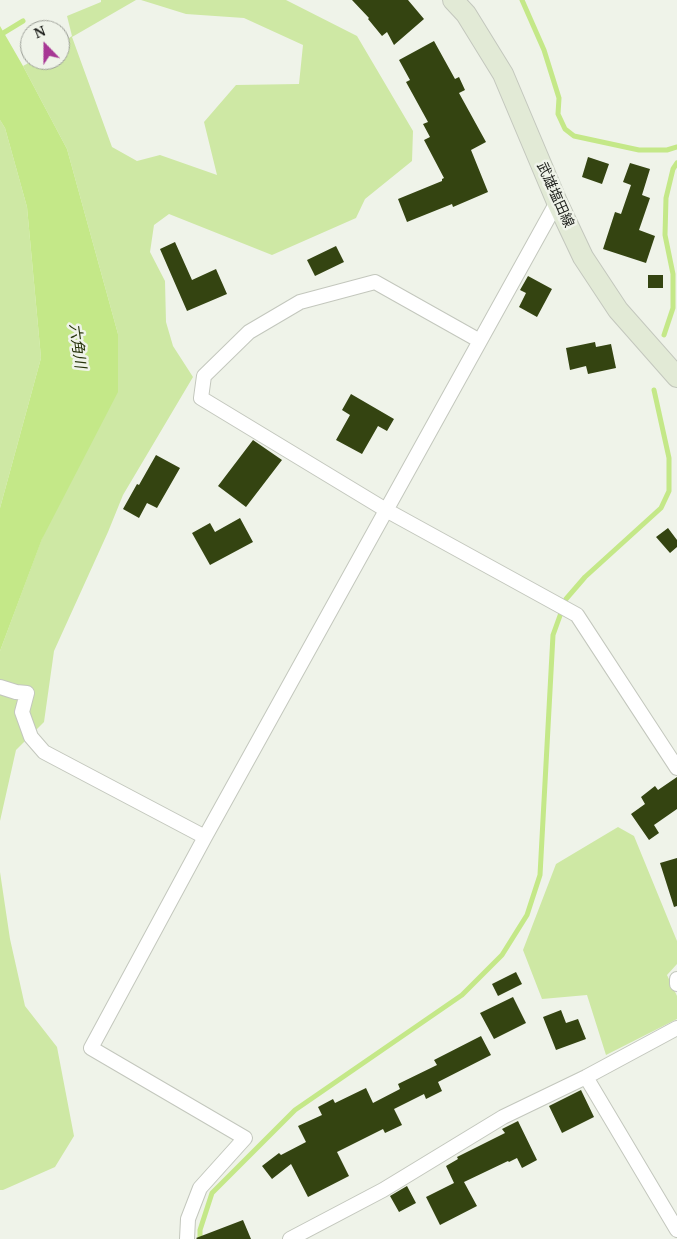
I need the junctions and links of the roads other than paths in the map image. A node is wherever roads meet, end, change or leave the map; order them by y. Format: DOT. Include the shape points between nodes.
graph roads {
  1 [pos="453,0"];
  2 [pos="557,202"];
  3 [pos="480,341"];
  4 [pos="677,377"];
  5 [pos="386,510"];
  6 [pos="0,687"];
  7 [pos="677,768"];
  8 [pos="205,837"];
  9 [pos="677,979"];
  10 [pos="677,984"];
  11 [pos="677,1028"];
  12 [pos="586,1077"];
  13 [pos="677,1230"];
  14 [pos="295,1238"];
  15 [pos="187,1239"];
  1 -- 2 [label="main road, 武雄塩田線" via="466,14 503,74"];
  2 -- 3 [label="street"];
  2 -- 4 [label="main road, 武雄塩田線" via="583,258 618,310"];
  3 -- 5 [label="street"];
  3 -- 5 [label="street" via="375,282 300,302 249,332 204,376 201,398"];
  5 -- 7 [label="street" via="577,615"];
  5 -- 8 [label="street"];
  6 -- 8 [label="street" via="27,693 22,712 31,737 44,752"];
  8 -- 15 [label="street" via="91,1048 245,1138 200,1188 188,1219"];
  9 -- 10 [label="street"];
  11 -- 12 [label="street"];
  12 -- 13 [label="street"];
  12 -- 14 [label="street" via="503,1117 383,1190"];
}
